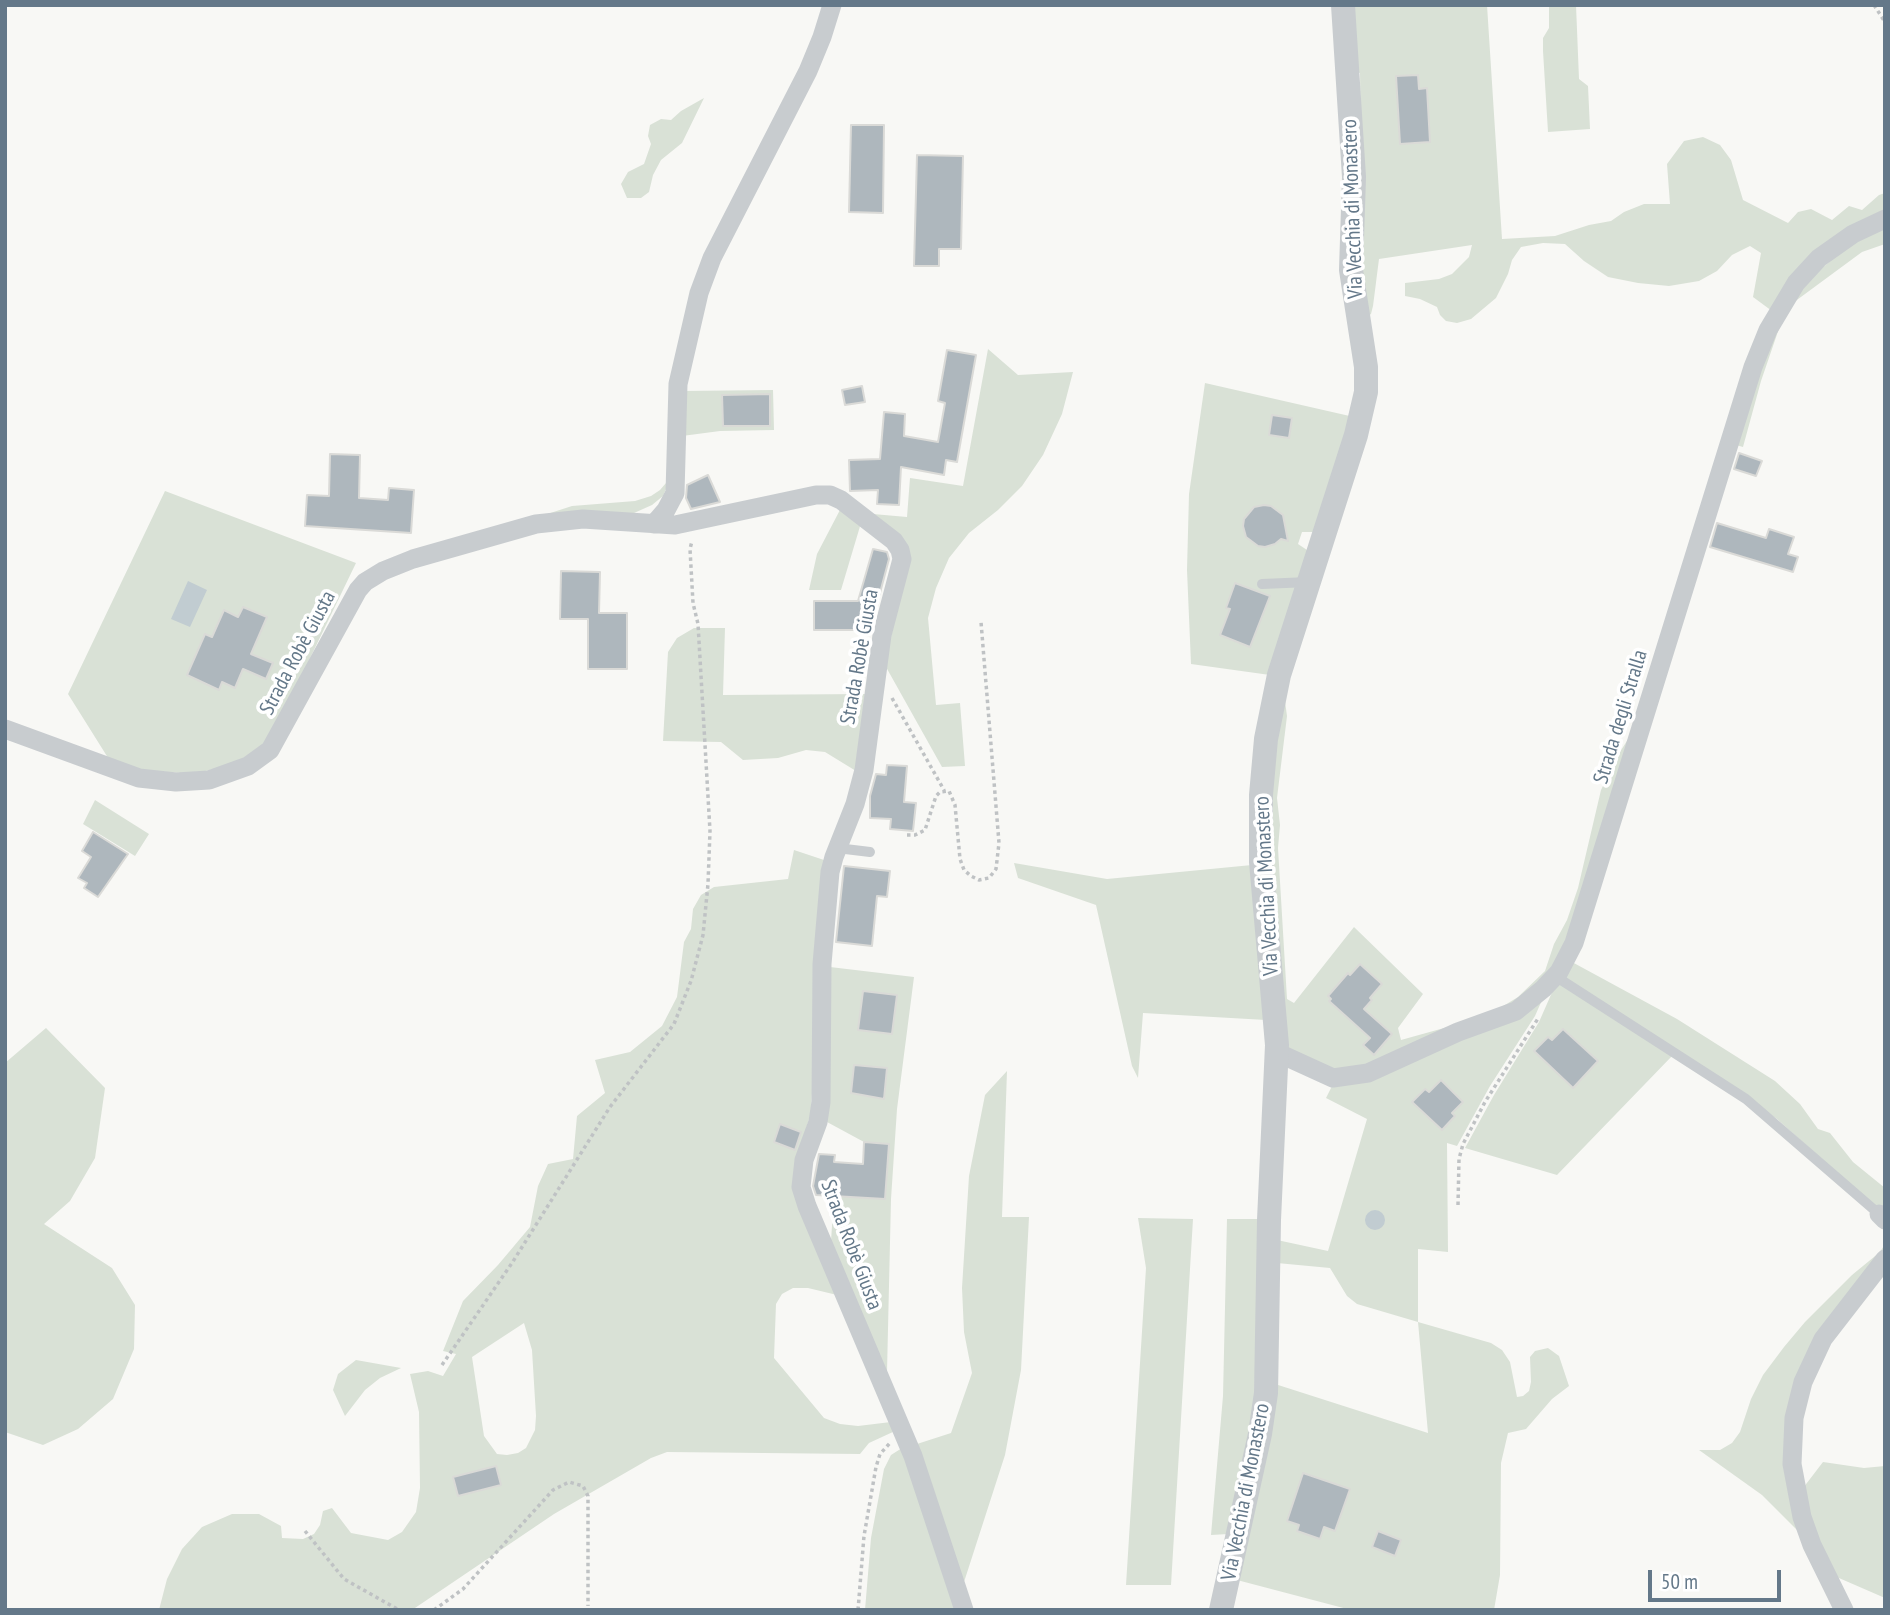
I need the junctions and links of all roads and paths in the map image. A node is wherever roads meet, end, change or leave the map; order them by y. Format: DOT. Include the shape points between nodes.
graph roads {
  1 [pos="832,5"];
  2 [pos="1343,5"];
  3 [pos="1874,5"];
  4 [pos="1885,22"];
  5 [pos="1885,219"];
  6 [pos="696,522"];
  7 [pos="654,524"];
  8 [pos="1309,582"];
  9 [pos="1262,584"];
  10 [pos="981,622"];
  11 [pos="877,672"];
  12 [pos="5,729"];
  13 [pos="944,790"];
  14 [pos="908,835"];
  15 [pos="837,848"];
  16 [pos="870,852"];
  17 [pos="1555,976"];
  18 [pos="1541,1012"];
  19 [pos="1276,1052"];
  20 [pos="1458,1205"];
  21 [pos="1882,1217"];
  22 [pos="1885,1259"];
  23 [pos="442,1365"];
  24 [pos="905,1436"];
  25 [pos="305,1531"];
  26 [pos="588,1606"];
  27 [pos="398,1610"];
  28 [pos="434,1610"];
  29 [pos="858,1610"];
  30 [pos="964,1610"];
  31 [pos="1222,1610"];
  32 [pos="1844,1610"];
  1 -- 7 [label="street" via="808,71 698,293 678,384 675,493"];
  2 -- 8 [label="street, Via Vecchia di Monastero" via="1354,177 1351,270 1366,392"];
  3 -- 4 [label="path"];
  5 -- 17 [label="street, Strada degli Stralla" via="1819,258 1796,283 1768,330 1574,943"];
  6 -- 7 [label="street, Strada Robè Giusta"];
  6 -- 11 [label="street, Strada Robè Giusta" via="824,495 841,500 868,519 902,554"];
  6 -- 23 [label="path" via="690,549 710,859 703,934 691,981 674,1024 610,1107"];
  7 -- 12 [label="street, Strada Robè Giusta" via="583,519 536,524 413,559 372,576 352,599 273,746 232,773 188,782 139,778"];
  8 -- 9 [label="lane"];
  8 -- 19 [label="street, Via Vecchia di Monastero" via="1272,700 1262,777 1262,878"];
  10 -- 13 [label="path" via="999,843 998,863 989,878 975,879 961,864 955,805"];
  11 -- 13 [label="path"];
  11 -- 15 [label="street, Strada Robè Giusta" via="859,792"];
  13 -- 14 [label="path" via="933,802 925,830"];
  15 -- 16 [label="lane"];
  15 -- 24 [label="street, Strada Robè Giusta" via="822,951 820,1115 804,1160 801,1187"];
  17 -- 19 [label="street, Strada degli Stralla" via="1509,1014 1363,1074 1333,1078"];
  17 -- 21 [label="lane" via="1746,1099"];
  18 -- 20 [label="path" via="1461,1149"];
  19 -- 31 [label="street, Via Vecchia di Monastero" via="1265,1405"];
  22 -- 32 [label="street" via="1823,1339 1803,1382 1794,1418 1792,1464 1802,1517"];
  24 -- 29 [label="path" via="887,1445 877,1460"];
  24 -- 30 [label="street, Strada Robè Giusta"];
  25 -- 27 [label="path" via="344,1579"];
  26 -- 28 [label="path" via="588,1496 583,1486 569,1482 558,1487 463,1589"];
}
